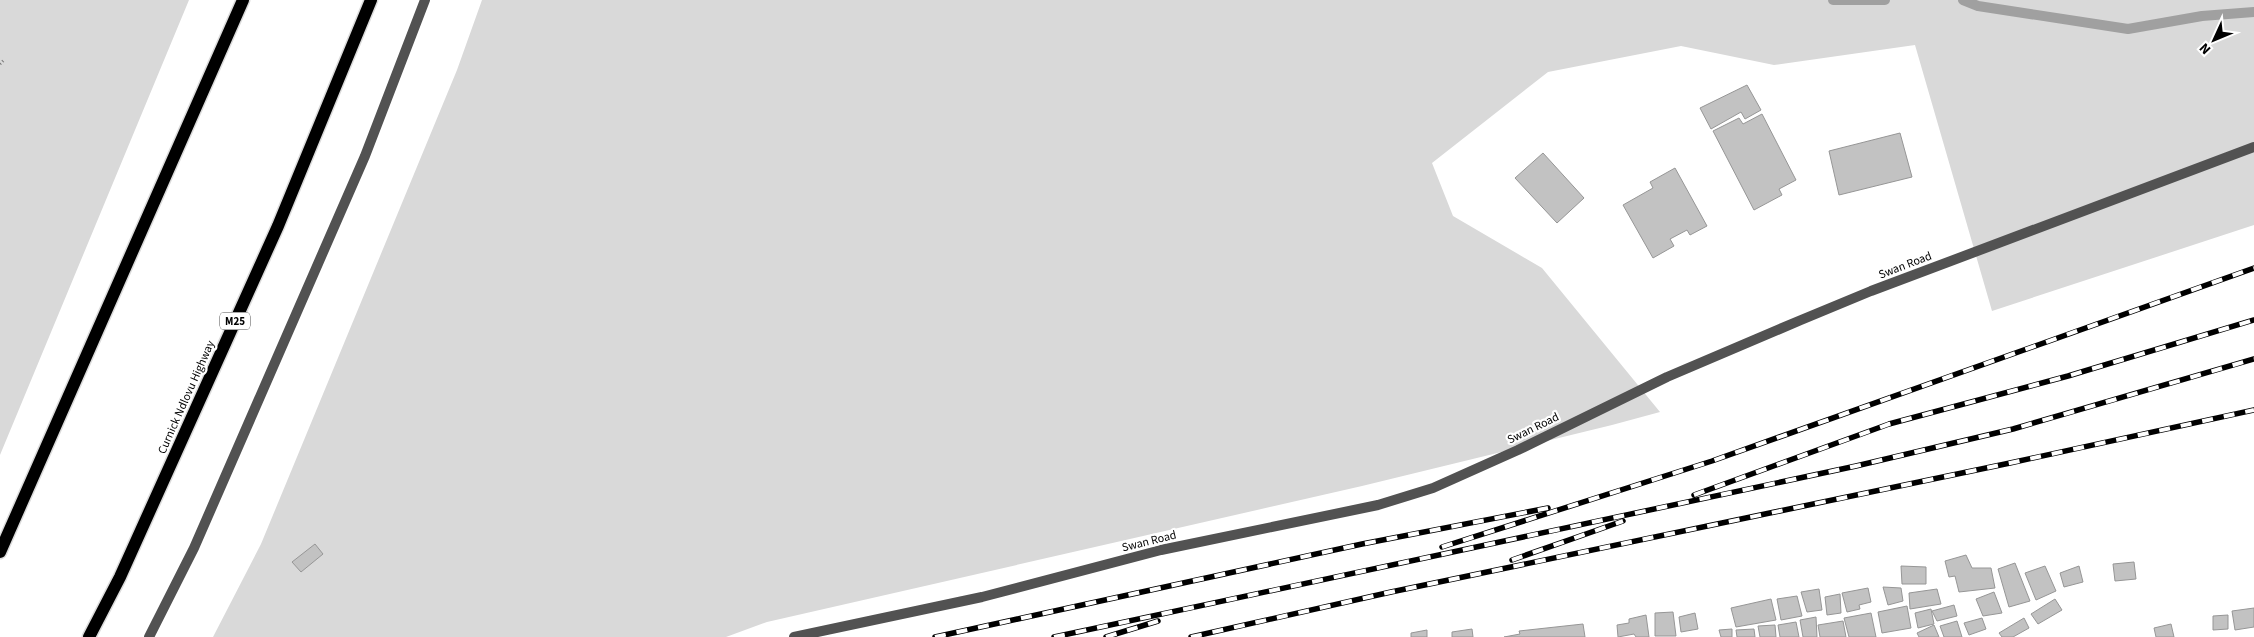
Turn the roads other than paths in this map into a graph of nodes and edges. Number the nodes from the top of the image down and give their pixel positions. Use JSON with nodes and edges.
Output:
{"nodes":[{"id":1,"x":243,"y":0,"type":"edge"},
{"id":2,"x":371,"y":0,"type":"edge"},
{"id":3,"x":425,"y":0,"type":"edge"},
{"id":4,"x":2254,"y":147,"type":"edge"},
{"id":5,"x":0,"y":552,"type":"edge"},
{"id":6,"x":89,"y":637,"type":"edge"},
{"id":7,"x":149,"y":637,"type":"edge"},
{"id":8,"x":794,"y":637,"type":"edge"}],
"edges":[{"from":1,"to":5,"type":"main road"},
{"from":2,"to":6,"type":"main road","name":"Curnick Ndlovu Highway","number":"M25"},
{"from":3,"to":7,"type":"street"},
{"from":4,"to":8,"type":"street","name":"Swan Road"}]}
